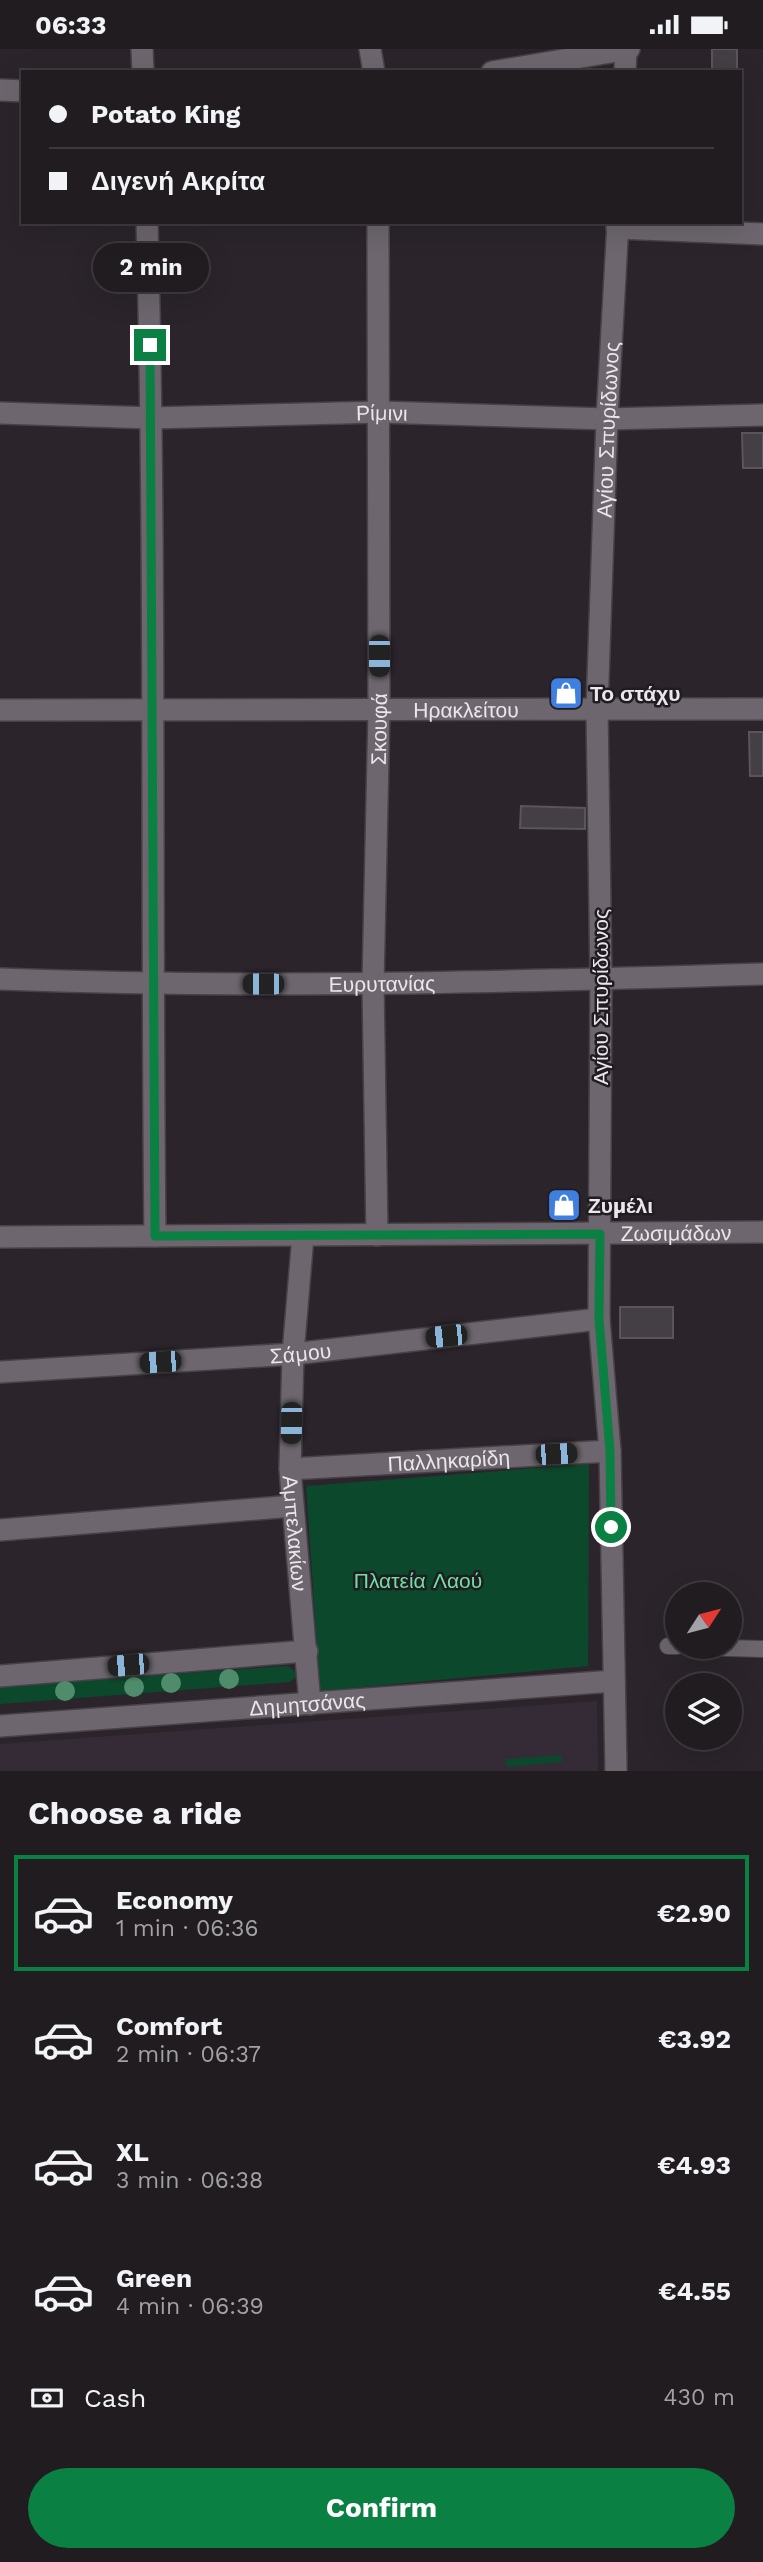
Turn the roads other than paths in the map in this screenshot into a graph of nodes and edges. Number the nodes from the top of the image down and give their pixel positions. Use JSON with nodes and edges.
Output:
{"nodes":[{"id":1,"x":142,"y":49,"type":"edge"},
{"id":2,"x":370,"y":49,"type":"edge"},
{"id":3,"x":627,"y":49,"type":"edge"},
{"id":4,"x":143,"y":70,"type":"edge"},
{"id":5,"x":374,"y":70,"type":"edge"},
{"id":6,"x":504,"y":70,"type":"edge"},
{"id":7,"x":625,"y":70,"type":"edge"},
{"id":8,"x":0,"y":90,"type":"edge"},
{"id":9,"x":21,"y":90,"type":"edge"},
{"id":10,"x":147,"y":224,"type":"edge"},
{"id":11,"x":378,"y":224,"type":"edge"},
{"id":12,"x":617,"y":225,"type":"edge"},
{"id":13,"x":763,"y":234,"type":"edge"},
{"id":14,"x":0,"y":412,"type":"edge"},
{"id":15,"x":379,"y":412,"type":"junction"},
{"id":16,"x":763,"y":415,"type":"edge"},
{"id":17,"x":152,"y":418,"type":"junction"},
{"id":18,"x":607,"y":419,"type":"junction"},
{"id":19,"x":597,"y":708,"type":"junction"},
{"id":20,"x":763,"y":709,"type":"edge"},
{"id":21,"x":0,"y":710,"type":"edge"},
{"id":22,"x":154,"y":710,"type":"junction"},
{"id":23,"x":379,"y":710,"type":"junction"},
{"id":24,"x":763,"y":974,"type":"edge"},
{"id":25,"x":0,"y":979,"type":"edge"},
{"id":26,"x":601,"y":979,"type":"junction"},
{"id":27,"x":373,"y":984,"type":"junction"},
{"id":28,"x":152,"y":985,"type":"junction"},
{"id":29,"x":763,"y":1232,"type":"edge"},
{"id":30,"x":600,"y":1234,"type":"junction"},
{"id":31,"x":377,"y":1235,"type":"junction"},
{"id":32,"x":155,"y":1236,"type":"junction"},
{"id":33,"x":303,"y":1236,"type":"junction"},
{"id":34,"x":0,"y":1237,"type":"edge"},
{"id":35,"x":599,"y":1319,"type":"junction"},
{"id":36,"x":293,"y":1354,"type":"junction"},
{"id":37,"x":0,"y":1372,"type":"edge"},
{"id":38,"x":610,"y":1451,"type":"junction"},
{"id":39,"x":290,"y":1469,"type":"junction"},
{"id":40,"x":293,"y":1506,"type":"junction"},
{"id":41,"x":0,"y":1530,"type":"edge"},
{"id":42,"x":742,"y":1648,"type":"edge"},
{"id":43,"x":763,"y":1649,"type":"edge"},
{"id":44,"x":307,"y":1651,"type":"junction"},
{"id":45,"x":0,"y":1676,"type":"edge"},
{"id":46,"x":614,"y":1681,"type":"junction"},
{"id":47,"x":310,"y":1704,"type":"junction"},
{"id":48,"x":0,"y":1726,"type":"edge"},
{"id":49,"x":615,"y":1771,"type":"edge"}],
"edges":[{"from":1,"to":4,"type":"street"},
{"from":2,"to":5,"type":"street"},
{"from":3,"to":6,"type":"street"},
{"from":3,"to":7,"type":"street"},
{"from":8,"to":9,"type":"street"},
{"from":10,"to":17,"type":"street"},
{"from":11,"to":15,"type":"street","name":"Σκουφά"},
{"from":12,"to":13,"type":"street"},
{"from":12,"to":18,"type":"street","name":"Αγίου Σπυρίδωνος"},
{"from":14,"to":17,"type":"street","name":"Ρίμινι"},
{"from":15,"to":17,"type":"street","name":"Ρίμινι"},
{"from":15,"to":18,"type":"street","name":"Ρίμινι"},
{"from":15,"to":23,"type":"street","name":"Σκουφά"},
{"from":16,"to":18,"type":"street","name":"Ρίμινι"},
{"from":17,"to":22,"type":"street"},
{"from":18,"to":19,"type":"street","name":"Αγίου Σπυρίδωνος"},
{"from":19,"to":20,"type":"street","name":"Ηρακλείτου"},
{"from":19,"to":23,"type":"street","name":"Ηρακλείτου"},
{"from":19,"to":26,"type":"street","name":"Αγίου Σπυρίδωνος"},
{"from":21,"to":22,"type":"street","name":"Ηρακλείτου"},
{"from":22,"to":23,"type":"street","name":"Ηρακλείτου"},
{"from":22,"to":28,"type":"street"},
{"from":23,"to":27,"type":"street","name":"Σκουφά"},
{"from":24,"to":26,"type":"street","name":"Ευρυτανίας"},
{"from":25,"to":28,"type":"street","name":"Ευρυτανίας"},
{"from":26,"to":27,"type":"street","name":"Ευρυτανίας"},
{"from":26,"to":30,"type":"street","name":"Αγίου Σπυρίδωνος"},
{"from":27,"to":28,"type":"street","name":"Ευρυτανίας"},
{"from":27,"to":31,"type":"street","name":"Σκουφά"},
{"from":28,"to":32,"type":"street"},
{"from":29,"to":30,"type":"street","name":"Ζωσιμάδων"},
{"from":30,"to":31,"type":"street","name":"Ζωσιμάδων"},
{"from":30,"to":35,"type":"street","name":"Αγίου Σπυρίδωνος"},
{"from":31,"to":33,"type":"street","name":"Ζωσιμάδων"},
{"from":32,"to":33,"type":"street","name":"Ζωσιμάδων"},
{"from":32,"to":34,"type":"street","name":"Ζωσιμάδων"},
{"from":33,"to":36,"type":"street","name":"Αμπελακίων"},
{"from":35,"to":36,"type":"street","name":"Σάμου"},
{"from":35,"to":38,"type":"street","name":"Αγίου Σπυρίδωνος"},
{"from":36,"to":37,"type":"street","name":"Σάμου"},
{"from":36,"to":39,"type":"street","name":"Αμπελακίων"},
{"from":38,"to":39,"type":"street","name":"Παλληκαρίδη"},
{"from":38,"to":46,"type":"street","name":"Αγίου Σπυρίδωνος"},
{"from":39,"to":40,"type":"street","name":"Αμπελακίων"},
{"from":40,"to":41,"type":"street"},
{"from":40,"to":44,"type":"street","name":"Αμπελακίων"},
{"from":42,"to":43,"type":"lane"},
{"from":44,"to":45,"type":"street"},
{"from":44,"to":47,"type":"street","name":"Αμπελακίων"},
{"from":46,"to":47,"type":"street","name":"Δημητσάνας"},
{"from":46,"to":49,"type":"street","name":"Αγίου Σπυρίδωνος"},
{"from":47,"to":48,"type":"street","name":"Δημητσάνας"}]}
